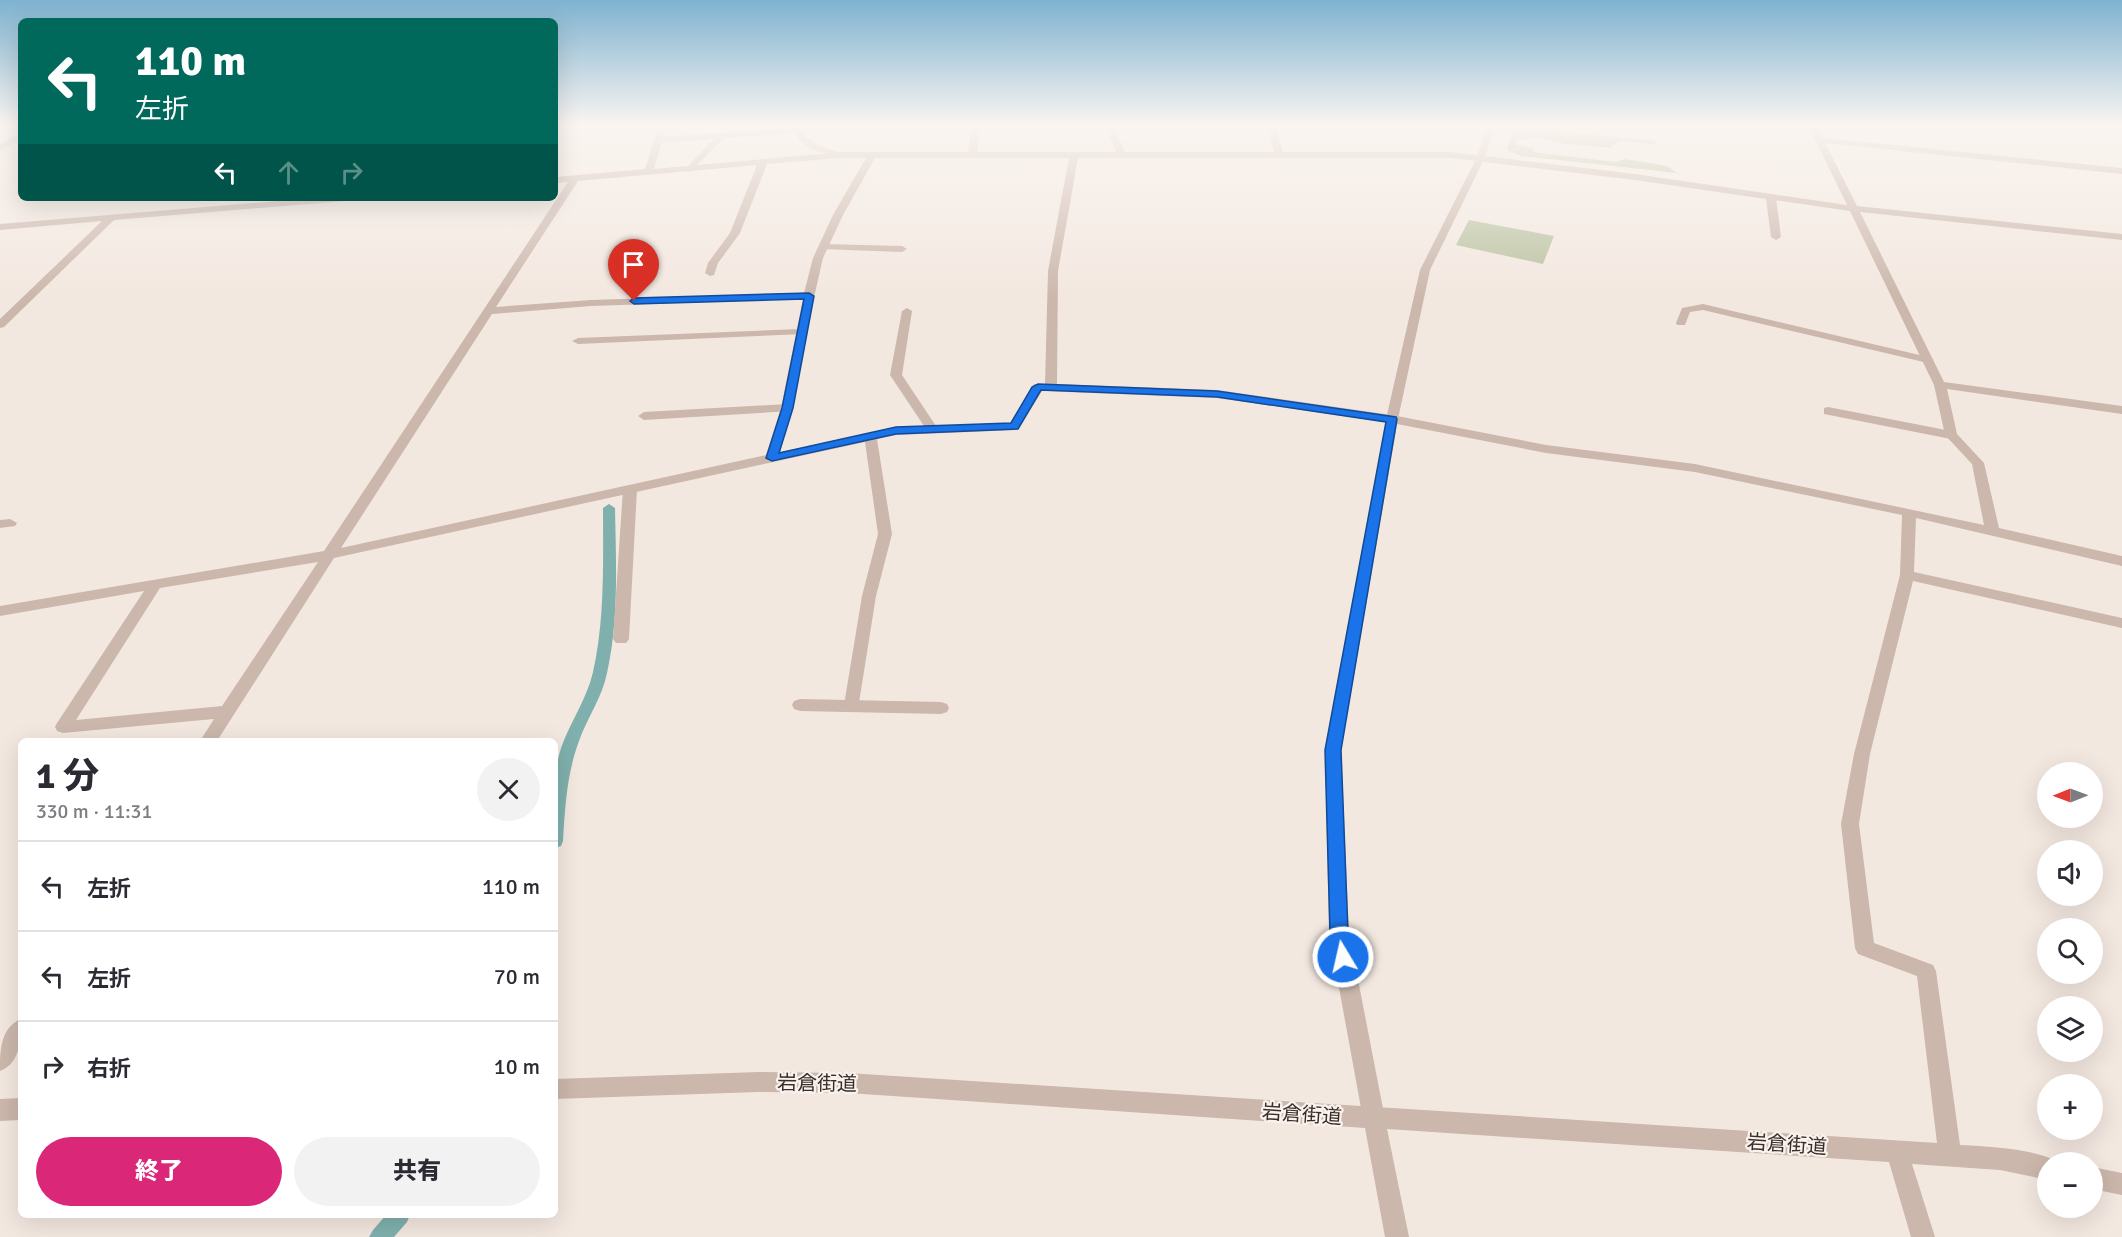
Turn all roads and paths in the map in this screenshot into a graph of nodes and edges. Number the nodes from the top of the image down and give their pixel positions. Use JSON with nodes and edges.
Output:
{"nodes":[{"id":1,"x":572,"y":183,"type":"edge"},
{"id":2,"x":755,"y":183,"type":"edge"},
{"id":3,"x":856,"y":183,"type":"edge"},
{"id":4,"x":1069,"y":183,"type":"edge"},
{"id":5,"x":1468,"y":183,"type":"edge"},
{"id":6,"x":1663,"y":183,"type":"edge"},
{"id":7,"x":1840,"y":183,"type":"edge"},
{"id":8,"x":1771,"y":198,"type":"junction"},
{"id":9,"x":311,"y":201,"type":"edge"},
{"id":10,"x":1852,"y":208,"type":"junction"},
{"id":11,"x":111,"y":218,"type":"junction"},
{"id":12,"x":0,"y":227,"type":"edge"},
{"id":13,"x":1776,"y":237,"type":"dead end"},
{"id":14,"x":2122,"y":237,"type":"edge"},
{"id":15,"x":824,"y":247,"type":"junction"},
{"id":16,"x":902,"y":249,"type":"dead end"},
{"id":17,"x":710,"y":273,"type":"dead end"},
{"id":18,"x":809,"y":296,"type":"junction"},
{"id":19,"x":489,"y":311,"type":"junction"},
{"id":20,"x":907,"y":311,"type":"dead end"},
{"id":21,"x":1681,"y":323,"type":"dead end"},
{"id":22,"x":0,"y":326,"type":"edge"},
{"id":23,"x":801,"y":332,"type":"junction"},
{"id":24,"x":578,"y":341,"type":"dead end"},
{"id":25,"x":1928,"y":360,"type":"junction"},
{"id":26,"x":1941,"y":385,"type":"junction"},
{"id":27,"x":1051,"y":387,"type":"junction"},
{"id":28,"x":787,"y":408,"type":"junction"},
{"id":29,"x":2122,"y":410,"type":"edge"},
{"id":30,"x":1828,"y":411,"type":"dead end"},
{"id":31,"x":644,"y":416,"type":"dead end"},
{"id":32,"x":1392,"y":419,"type":"junction"},
{"id":33,"x":932,"y":429,"type":"junction"},
{"id":34,"x":1951,"y":435,"type":"junction"},
{"id":35,"x":870,"y":436,"type":"junction"},
{"id":36,"x":772,"y":458,"type":"junction"},
{"id":37,"x":630,"y":489,"type":"junction"},
{"id":38,"x":1909,"y":512,"type":"junction"},
{"id":39,"x":1993,"y":533,"type":"junction"},
{"id":40,"x":329,"y":555,"type":"junction"},
{"id":41,"x":2121,"y":563,"type":"edge"},
{"id":42,"x":1907,"y":575,"type":"junction"},
{"id":43,"x":156,"y":584,"type":"junction"},
{"id":44,"x":0,"y":611,"type":"edge"},
{"id":45,"x":2122,"y":623,"type":"edge"},
{"id":46,"x":621,"y":639,"type":"dead end"},
{"id":47,"x":800,"y":705,"type":"dead end"},
{"id":48,"x":852,"y":705,"type":"junction"},
{"id":49,"x":941,"y":708,"type":"dead end"},
{"id":50,"x":226,"y":712,"type":"junction"},
{"id":51,"x":210,"y":738,"type":"edge"},
{"id":52,"x":18,"y":1034,"type":"edge"},
{"id":53,"x":0,"y":1061,"type":"edge"},
{"id":54,"x":558,"y":1089,"type":"edge"},
{"id":55,"x":18,"y":1109,"type":"edge"},
{"id":56,"x":0,"y":1110,"type":"edge"},
{"id":57,"x":1374,"y":1119,"type":"junction"},
{"id":58,"x":1897,"y":1151,"type":"junction"},
{"id":59,"x":1950,"y":1155,"type":"junction"},
{"id":60,"x":2037,"y":1167,"type":"edge"},
{"id":61,"x":2103,"y":1180,"type":"edge"},
{"id":62,"x":2122,"y":1184,"type":"edge"},
{"id":63,"x":1397,"y":1237,"type":"edge"},
{"id":64,"x":1923,"y":1237,"type":"edge"}],
"edges":[{"from":1,"to":19,"type":"street"},
{"from":2,"to":17,"type":"street"},
{"from":3,"to":15,"type":"street"},
{"from":4,"to":27,"type":"street"},
{"from":5,"to":32,"type":"street"},
{"from":6,"to":8,"type":"street"},
{"from":7,"to":10,"type":"street"},
{"from":8,"to":10,"type":"street"},
{"from":8,"to":13,"type":"street"},
{"from":9,"to":11,"type":"street"},
{"from":10,"to":14,"type":"street"},
{"from":10,"to":25,"type":"street"},
{"from":11,"to":12,"type":"street"},
{"from":11,"to":22,"type":"street"},
{"from":15,"to":16,"type":"street"},
{"from":15,"to":18,"type":"street"},
{"from":18,"to":19,"type":"street"},
{"from":18,"to":23,"type":"street"},
{"from":19,"to":40,"type":"street"},
{"from":20,"to":33,"type":"street"},
{"from":21,"to":25,"type":"street"},
{"from":23,"to":24,"type":"street"},
{"from":23,"to":28,"type":"street"},
{"from":25,"to":26,"type":"street"},
{"from":26,"to":29,"type":"street"},
{"from":26,"to":34,"type":"street"},
{"from":27,"to":32,"type":"street"},
{"from":27,"to":33,"type":"street"},
{"from":28,"to":31,"type":"street"},
{"from":28,"to":36,"type":"street"},
{"from":30,"to":34,"type":"street"},
{"from":32,"to":38,"type":"street"},
{"from":32,"to":57,"type":"street"},
{"from":33,"to":35,"type":"street"},
{"from":34,"to":39,"type":"street"},
{"from":35,"to":36,"type":"street"},
{"from":35,"to":48,"type":"street"},
{"from":36,"to":37,"type":"street"},
{"from":37,"to":40,"type":"street"},
{"from":37,"to":46,"type":"street"},
{"from":38,"to":39,"type":"street"},
{"from":38,"to":42,"type":"street"},
{"from":39,"to":41,"type":"street"},
{"from":40,"to":43,"type":"street"},
{"from":40,"to":50,"type":"street"},
{"from":42,"to":45,"type":"street"},
{"from":42,"to":59,"type":"street"},
{"from":43,"to":44,"type":"street"},
{"from":43,"to":50,"type":"street"},
{"from":47,"to":48,"type":"street"},
{"from":48,"to":49,"type":"street"},
{"from":50,"to":51,"type":"street"},
{"from":52,"to":53,"type":"street"},
{"from":54,"to":57,"type":"street","name":"岩倉街道"},
{"from":55,"to":56,"type":"street"},
{"from":57,"to":58,"type":"street","name":"岩倉街道"},
{"from":57,"to":63,"type":"street"},
{"from":58,"to":59,"type":"street","name":"岩倉街道"},
{"from":58,"to":64,"type":"street"},
{"from":59,"to":60,"type":"street","name":"岩倉街道"},
{"from":61,"to":62,"type":"street"}]}
